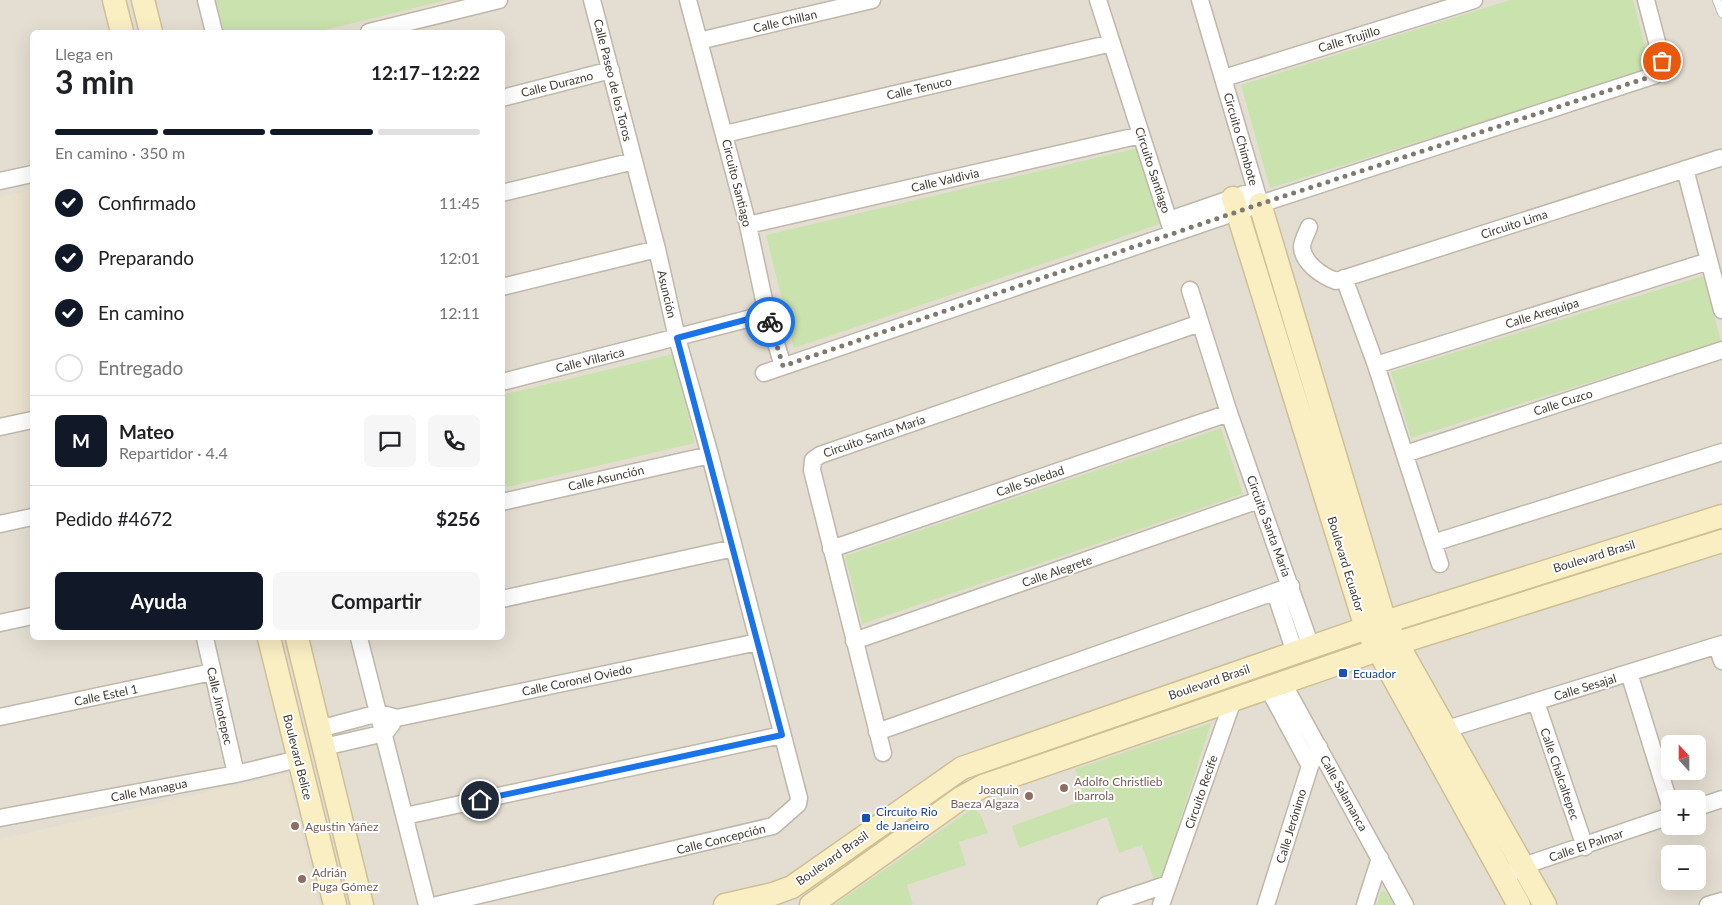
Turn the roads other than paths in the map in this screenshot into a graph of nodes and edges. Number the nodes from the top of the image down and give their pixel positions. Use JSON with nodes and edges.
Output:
{"nodes":[{"id":1,"x":114,"y":0,"type":"edge"},
{"id":2,"x":143,"y":0,"type":"edge"},
{"id":3,"x":206,"y":0,"type":"edge"},
{"id":4,"x":499,"y":0,"type":"edge"},
{"id":5,"x":592,"y":0,"type":"edge"},
{"id":6,"x":688,"y":0,"type":"edge"},
{"id":7,"x":872,"y":0,"type":"edge"},
{"id":8,"x":1098,"y":0,"type":"edge"},
{"id":9,"x":1200,"y":0,"type":"edge"},
{"id":10,"x":1474,"y":0,"type":"edge"},
{"id":11,"x":1646,"y":0,"type":"edge"},
{"id":12,"x":1716,"y":0,"type":"edge"},
{"id":13,"x":1722,"y":13,"type":"edge"},
{"id":14,"x":122,"y":30,"type":"edge"},
{"id":15,"x":150,"y":30,"type":"edge"},
{"id":16,"x":214,"y":30,"type":"edge"},
{"id":17,"x":377,"y":30,"type":"edge"},
{"id":18,"x":699,"y":41,"type":"junction"},
{"id":19,"x":1112,"y":43,"type":"junction"},
{"id":20,"x":611,"y":70,"type":"junction"},
{"id":21,"x":1224,"y":78,"type":"junction"},
{"id":22,"x":505,"y":97,"type":"edge"},
{"id":23,"x":725,"y":134,"type":"junction"},
{"id":24,"x":1141,"y":135,"type":"junction"},
{"id":25,"x":1720,"y":158,"type":"dead end"},
{"id":26,"x":634,"y":160,"type":"junction"},
{"id":27,"x":1685,"y":169,"type":"junction"},
{"id":28,"x":30,"y":174,"type":"edge"},
{"id":29,"x":0,"y":181,"type":"edge"},
{"id":30,"x":505,"y":191,"type":"edge"},
{"id":31,"x":1258,"y":197,"type":"junction"},
{"id":32,"x":1235,"y":205,"type":"junction"},
{"id":33,"x":748,"y":225,"type":"junction"},
{"id":34,"x":1171,"y":227,"type":"junction"},
{"id":35,"x":1309,"y":227,"type":"dead end"},
{"id":36,"x":657,"y":249,"type":"junction"},
{"id":37,"x":1709,"y":261,"type":"junction"},
{"id":38,"x":1344,"y":278,"type":"junction"},
{"id":39,"x":505,"y":286,"type":"edge"},
{"id":40,"x":1190,"y":290,"type":"dead end"},
{"id":41,"x":1722,"y":310,"type":"edge"},
{"id":42,"x":767,"y":314,"type":"junction"},
{"id":43,"x":1200,"y":323,"type":"junction"},
{"id":44,"x":677,"y":338,"type":"junction"},
{"id":45,"x":1722,"y":350,"type":"edge"},
{"id":46,"x":1376,"y":365,"type":"junction"},
{"id":47,"x":783,"y":366,"type":"junction"},
{"id":48,"x":764,"y":373,"type":"dead end"},
{"id":49,"x":505,"y":381,"type":"edge"},
{"id":50,"x":1229,"y":413,"type":"junction"},
{"id":51,"x":30,"y":420,"type":"edge"},
{"id":52,"x":0,"y":427,"type":"edge"},
{"id":53,"x":1722,"y":452,"type":"edge"},
{"id":54,"x":1405,"y":454,"type":"junction"},
{"id":55,"x":710,"y":455,"type":"junction"},
{"id":56,"x":1259,"y":500,"type":"junction"},
{"id":57,"x":505,"y":501,"type":"edge"},
{"id":58,"x":1722,"y":516,"type":"edge"},
{"id":59,"x":30,"y":517,"type":"edge"},
{"id":60,"x":0,"y":524,"type":"edge"},
{"id":61,"x":1722,"y":541,"type":"edge"},
{"id":62,"x":1434,"y":542,"type":"junction"},
{"id":63,"x":734,"y":548,"type":"junction"},
{"id":64,"x":831,"y":550,"type":"junction"},
{"id":65,"x":1440,"y":564,"type":"dead end"},
{"id":66,"x":1291,"y":586,"type":"junction"},
{"id":67,"x":1275,"y":592,"type":"junction"},
{"id":68,"x":505,"y":598,"type":"edge"},
{"id":69,"x":30,"y":616,"type":"edge"},
{"id":70,"x":0,"y":623,"type":"edge"},
{"id":71,"x":1376,"y":625,"type":"junction"},
{"id":72,"x":205,"y":640,"type":"edge"},
{"id":73,"x":269,"y":640,"type":"edge"},
{"id":74,"x":298,"y":640,"type":"edge"},
{"id":75,"x":360,"y":640,"type":"edge"},
{"id":76,"x":854,"y":641,"type":"junction"},
{"id":77,"x":758,"y":642,"type":"junction"},
{"id":78,"x":1388,"y":647,"type":"junction"},
{"id":79,"x":1303,"y":650,"type":"junction"},
{"id":80,"x":1720,"y":650,"type":"edge"},
{"id":81,"x":212,"y":672,"type":"junction"},
{"id":82,"x":1629,"y":673,"type":"junction"},
{"id":83,"x":1275,"y":685,"type":"junction"},
{"id":84,"x":1233,"y":700,"type":"junction"},
{"id":85,"x":1536,"y":702,"type":"junction"},
{"id":86,"x":378,"y":713,"type":"junction"},
{"id":87,"x":0,"y":717,"type":"edge"},
{"id":88,"x":396,"y":718,"type":"junction"},
{"id":89,"x":1447,"y":729,"type":"junction"},
{"id":90,"x":877,"y":732,"type":"junction"},
{"id":91,"x":384,"y":733,"type":"junction"},
{"id":92,"x":782,"y":735,"type":"junction"},
{"id":93,"x":322,"y":738,"type":"junction"},
{"id":94,"x":1319,"y":747,"type":"junction"},
{"id":95,"x":882,"y":753,"type":"dead end"},
{"id":96,"x":298,"y":760,"type":"junction"},
{"id":97,"x":1310,"y":766,"type":"junction"},
{"id":98,"x":236,"y":774,"type":"junction"},
{"id":99,"x":1665,"y":790,"type":"edge"},
{"id":100,"x":1722,"y":799,"type":"edge"},
{"id":101,"x":1706,"y":804,"type":"edge"},
{"id":102,"x":405,"y":816,"type":"junction"},
{"id":103,"x":0,"y":818,"type":"edge"},
{"id":104,"x":1661,"y":819,"type":"edge"},
{"id":105,"x":1584,"y":847,"type":"junction"},
{"id":106,"x":1380,"y":858,"type":"junction"},
{"id":107,"x":1523,"y":866,"type":"junction"},
{"id":108,"x":1504,"y":877,"type":"junction"},
{"id":109,"x":1168,"y":884,"type":"junction"},
{"id":110,"x":1722,"y":901,"type":"edge"},
{"id":111,"x":335,"y":905,"type":"edge"},
{"id":112,"x":362,"y":905,"type":"edge"},
{"id":113,"x":427,"y":905,"type":"edge"},
{"id":114,"x":437,"y":905,"type":"edge"},
{"id":115,"x":725,"y":905,"type":"edge"},
{"id":116,"x":811,"y":905,"type":"edge"},
{"id":117,"x":1106,"y":905,"type":"edge"},
{"id":118,"x":1161,"y":905,"type":"edge"},
{"id":119,"x":1266,"y":905,"type":"edge"},
{"id":120,"x":1365,"y":905,"type":"edge"},
{"id":121,"x":1404,"y":905,"type":"edge"},
{"id":122,"x":1519,"y":905,"type":"edge"},
{"id":123,"x":1545,"y":905,"type":"edge"},
{"id":124,"x":1708,"y":905,"type":"edge"}],
"edges":[{"from":1,"to":14,"type":"street"},
{"from":2,"to":15,"type":"street"},
{"from":3,"to":16,"type":"street"},
{"from":4,"to":17,"type":"street"},
{"from":5,"to":20,"type":"street","name":"Calle Paseo de los Toros"},
{"from":6,"to":18,"type":"street","name":"Circuito Santiago"},
{"from":7,"to":18,"type":"street","name":"Calle Chillan"},
{"from":8,"to":19,"type":"street","name":"Circuito Santiago"},
{"from":9,"to":21,"type":"street","name":"Circuito Chimbote"},
{"from":10,"to":21,"type":"street","name":"Calle Trujillo"},
{"from":11,"to":31,"type":"street"},
{"from":12,"to":13,"type":"lane"},
{"from":18,"to":23,"type":"street","name":"Circuito Santiago"},
{"from":19,"to":23,"type":"street","name":"Calle Tenuco"},
{"from":19,"to":24,"type":"street","name":"Circuito Santiago"},
{"from":20,"to":22,"type":"street","name":"Calle Durazno"},
{"from":20,"to":26,"type":"street","name":"Calle Paseo de los Toros"},
{"from":21,"to":31,"type":"street","name":"Circuito Chimbote"},
{"from":23,"to":33,"type":"street","name":"Circuito Santiago"},
{"from":24,"to":33,"type":"street","name":"Calle Valdivia"},
{"from":24,"to":34,"type":"street","name":"Circuito Santiago"},
{"from":25,"to":27,"type":"street","name":"Circuito Lima"},
{"from":26,"to":30,"type":"street"},
{"from":26,"to":36,"type":"street","name":"Calle Paseo de los Toros"},
{"from":27,"to":37,"type":"street"},
{"from":27,"to":38,"type":"street","name":"Circuito Lima"},
{"from":28,"to":29,"type":"street"},
{"from":31,"to":32,"type":"street"},
{"from":31,"to":71,"type":"street","name":"Boulevard Ecuador"},
{"from":32,"to":34,"type":"street"},
{"from":32,"to":71,"type":"street","name":"Boulevard Ecuador"},
{"from":33,"to":42,"type":"street","name":"Circuito Santiago"},
{"from":34,"to":47,"type":"street"},
{"from":35,"to":38,"type":"street","name":"Circuito Lima"},
{"from":36,"to":39,"type":"street"},
{"from":36,"to":44,"type":"street","name":"Asunción"},
{"from":37,"to":41,"type":"street"},
{"from":37,"to":46,"type":"street","name":"Calle Arequipa"},
{"from":38,"to":46,"type":"street"},
{"from":40,"to":43,"type":"street","name":"Circuito Santa María"},
{"from":42,"to":44,"type":"street","name":"Calle Villarica"},
{"from":42,"to":47,"type":"street","name":"Circuito Santiago"},
{"from":43,"to":50,"type":"street","name":"Circuito Santa María"},
{"from":43,"to":64,"type":"street","name":"Circuito Santa María"},
{"from":44,"to":49,"type":"street","name":"Calle Villarica"},
{"from":44,"to":55,"type":"street","name":"Asunción"},
{"from":45,"to":54,"type":"street","name":"Calle Cuzco"},
{"from":46,"to":54,"type":"street"},
{"from":47,"to":48,"type":"street"},
{"from":50,"to":56,"type":"street","name":"Circuito Santa María"},
{"from":50,"to":64,"type":"street","name":"Calle Soledad"},
{"from":51,"to":52,"type":"street"},
{"from":53,"to":62,"type":"street"},
{"from":54,"to":62,"type":"street"},
{"from":55,"to":57,"type":"street","name":"Calle Asunción"},
{"from":55,"to":63,"type":"street","name":"Calle Concepción"},
{"from":56,"to":66,"type":"street","name":"Circuito Santa María"},
{"from":56,"to":76,"type":"street","name":"Calle Alegrete"},
{"from":58,"to":71,"type":"street","name":"Boulevard Brasil"},
{"from":59,"to":60,"type":"street"},
{"from":61,"to":78,"type":"street","name":"Boulevard Brasil"},
{"from":62,"to":65,"type":"street"},
{"from":63,"to":68,"type":"street"},
{"from":63,"to":77,"type":"street","name":"Calle Concepción"},
{"from":64,"to":76,"type":"street","name":"Circuito Santa María"},
{"from":66,"to":67,"type":"street","name":"Circuito Santa María"},
{"from":66,"to":79,"type":"street","name":"Circuito Santa María"},
{"from":67,"to":79,"type":"street","name":"Circuito Santa María"},
{"from":67,"to":90,"type":"street","name":"Circuito Santa María"},
{"from":69,"to":70,"type":"street"},
{"from":71,"to":78,"type":"street","name":"Boulevard Ecuador"},
{"from":71,"to":79,"type":"street","name":"Boulevard Brasil"},
{"from":72,"to":81,"type":"street","name":"Calle Jinotepec"},
{"from":73,"to":96,"type":"street","name":"Boulevard Belice"},
{"from":74,"to":93,"type":"street"},
{"from":75,"to":86,"type":"street"},
{"from":76,"to":90,"type":"street","name":"Circuito Santa María"},
{"from":77,"to":88,"type":"street","name":"Calle Coronel Oviedo"},
{"from":77,"to":92,"type":"street","name":"Calle Concepción"},
{"from":78,"to":83,"type":"street","name":"Boulevard Brasil"},
{"from":78,"to":89,"type":"street","name":"Boulevard Ecuador"},
{"from":78,"to":108,"type":"street","name":"Boulevard Ecuador"},
{"from":79,"to":115,"type":"street","name":"Boulevard Brasil"},
{"from":80,"to":82,"type":"street","name":"Calle Sesajal"},
{"from":81,"to":87,"type":"street","name":"Calle Estel 1"},
{"from":81,"to":98,"type":"street","name":"Calle Jinotepec"},
{"from":82,"to":85,"type":"street","name":"Calle Sesajal"},
{"from":82,"to":99,"type":"street"},
{"from":83,"to":84,"type":"street","name":"Boulevard Brasil"},
{"from":83,"to":94,"type":"street","name":"Calle Salamanca"},
{"from":83,"to":97,"type":"street","name":"Calle Salamanca"},
{"from":84,"to":109,"type":"street","name":"Circuito Recife"},
{"from":84,"to":116,"type":"street","name":"Boulevard Brasil"},
{"from":85,"to":89,"type":"street","name":"Calle Sesajal"},
{"from":85,"to":105,"type":"street","name":"Calle Chalcaltepec"},
{"from":86,"to":88,"type":"street","name":"Calle Coronel Oviedo"},
{"from":86,"to":91,"type":"street"},
{"from":86,"to":93,"type":"street"},
{"from":88,"to":91,"type":"street"},
{"from":89,"to":107,"type":"street","name":"Boulevard Ecuador"},
{"from":90,"to":95,"type":"street","name":"Circuito Santa María"},
{"from":91,"to":93,"type":"street"},
{"from":91,"to":102,"type":"street"},
{"from":92,"to":102,"type":"street"},
{"from":92,"to":114,"type":"street","name":"Calle Concepción"},
{"from":93,"to":112,"type":"street"},
{"from":94,"to":97,"type":"street","name":"Calle Jerónimo"},
{"from":94,"to":106,"type":"street","name":"Calle Salamanca"},
{"from":96,"to":98,"type":"street","name":"Calle Managua"},
{"from":96,"to":111,"type":"street","name":"Boulevard Belice"},
{"from":97,"to":119,"type":"street","name":"Calle Jerónimo"},
{"from":98,"to":103,"type":"street","name":"Calle Managua"},
{"from":100,"to":101,"type":"street"},
{"from":102,"to":113,"type":"street"},
{"from":104,"to":105,"type":"street","name":"Calle El Palmar"},
{"from":105,"to":107,"type":"street","name":"Calle El Palmar"},
{"from":106,"to":120,"type":"street"},
{"from":106,"to":121,"type":"street","name":"Calle Salamanca"},
{"from":107,"to":108,"type":"street","name":"Calle El Palmar"},
{"from":107,"to":123,"type":"street","name":"Boulevard Ecuador"},
{"from":108,"to":122,"type":"street","name":"Boulevard Ecuador"},
{"from":109,"to":117,"type":"street"},
{"from":109,"to":118,"type":"street","name":"Circuito Recife"},
{"from":110,"to":124,"type":"street"}]}
